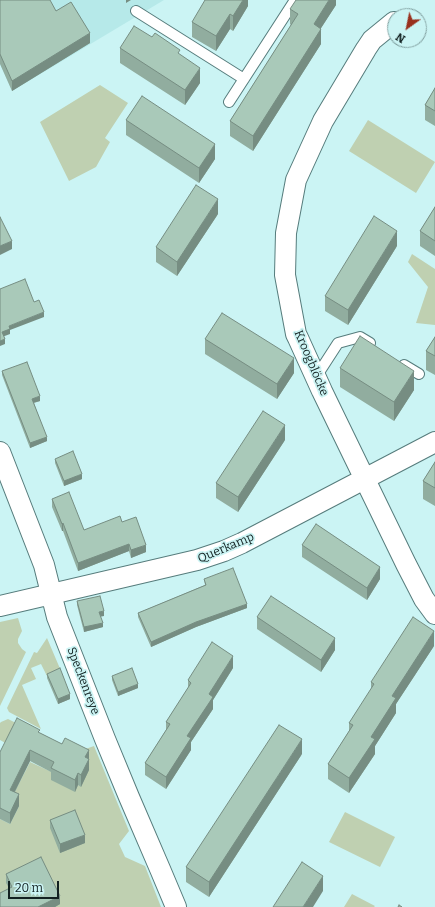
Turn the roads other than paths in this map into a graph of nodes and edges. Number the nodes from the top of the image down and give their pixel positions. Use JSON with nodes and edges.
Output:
{"nodes":[{"id":1,"x":295,"y":0,"type":"edge"},
{"id":2,"x":136,"y":11,"type":"dead end"},
{"id":3,"x":387,"y":28,"type":"edge"},
{"id":4,"x":244,"y":80,"type":"junction"},
{"id":5,"x":229,"y":102,"type":"dead end"},
{"id":6,"x":380,"y":350,"type":"edge"},
{"id":7,"x":393,"y":358,"type":"edge"},
{"id":8,"x":419,"y":374,"type":"dead end"},
{"id":9,"x":316,"y":377,"type":"junction"},
{"id":10,"x":435,"y":442,"type":"edge"},
{"id":11,"x":0,"y":452,"type":"edge"},
{"id":12,"x":364,"y":479,"type":"junction"},
{"id":13,"x":51,"y":594,"type":"junction"},
{"id":14,"x":0,"y":606,"type":"edge"},
{"id":15,"x":435,"y":614,"type":"edge"},
{"id":16,"x":176,"y":907,"type":"edge"}],
"edges":[{"from":1,"to":4,"type":"lane"},
{"from":2,"to":4,"type":"lane"},
{"from":3,"to":9,"type":"street","name":"Kroogblöcke"},
{"from":4,"to":5,"type":"lane"},
{"from":6,"to":9,"type":"lane"},
{"from":7,"to":8,"type":"lane"},
{"from":9,"to":12,"type":"street","name":"Kroogblöcke"},
{"from":10,"to":12,"type":"street","name":"Querkamp"},
{"from":11,"to":13,"type":"street","name":"Speckenreye"},
{"from":12,"to":13,"type":"street","name":"Querkamp"},
{"from":12,"to":15,"type":"street","name":"Kroogblöcke"},
{"from":13,"to":14,"type":"street","name":"Querkamp"},
{"from":13,"to":16,"type":"street","name":"Speckenreye"}]}
